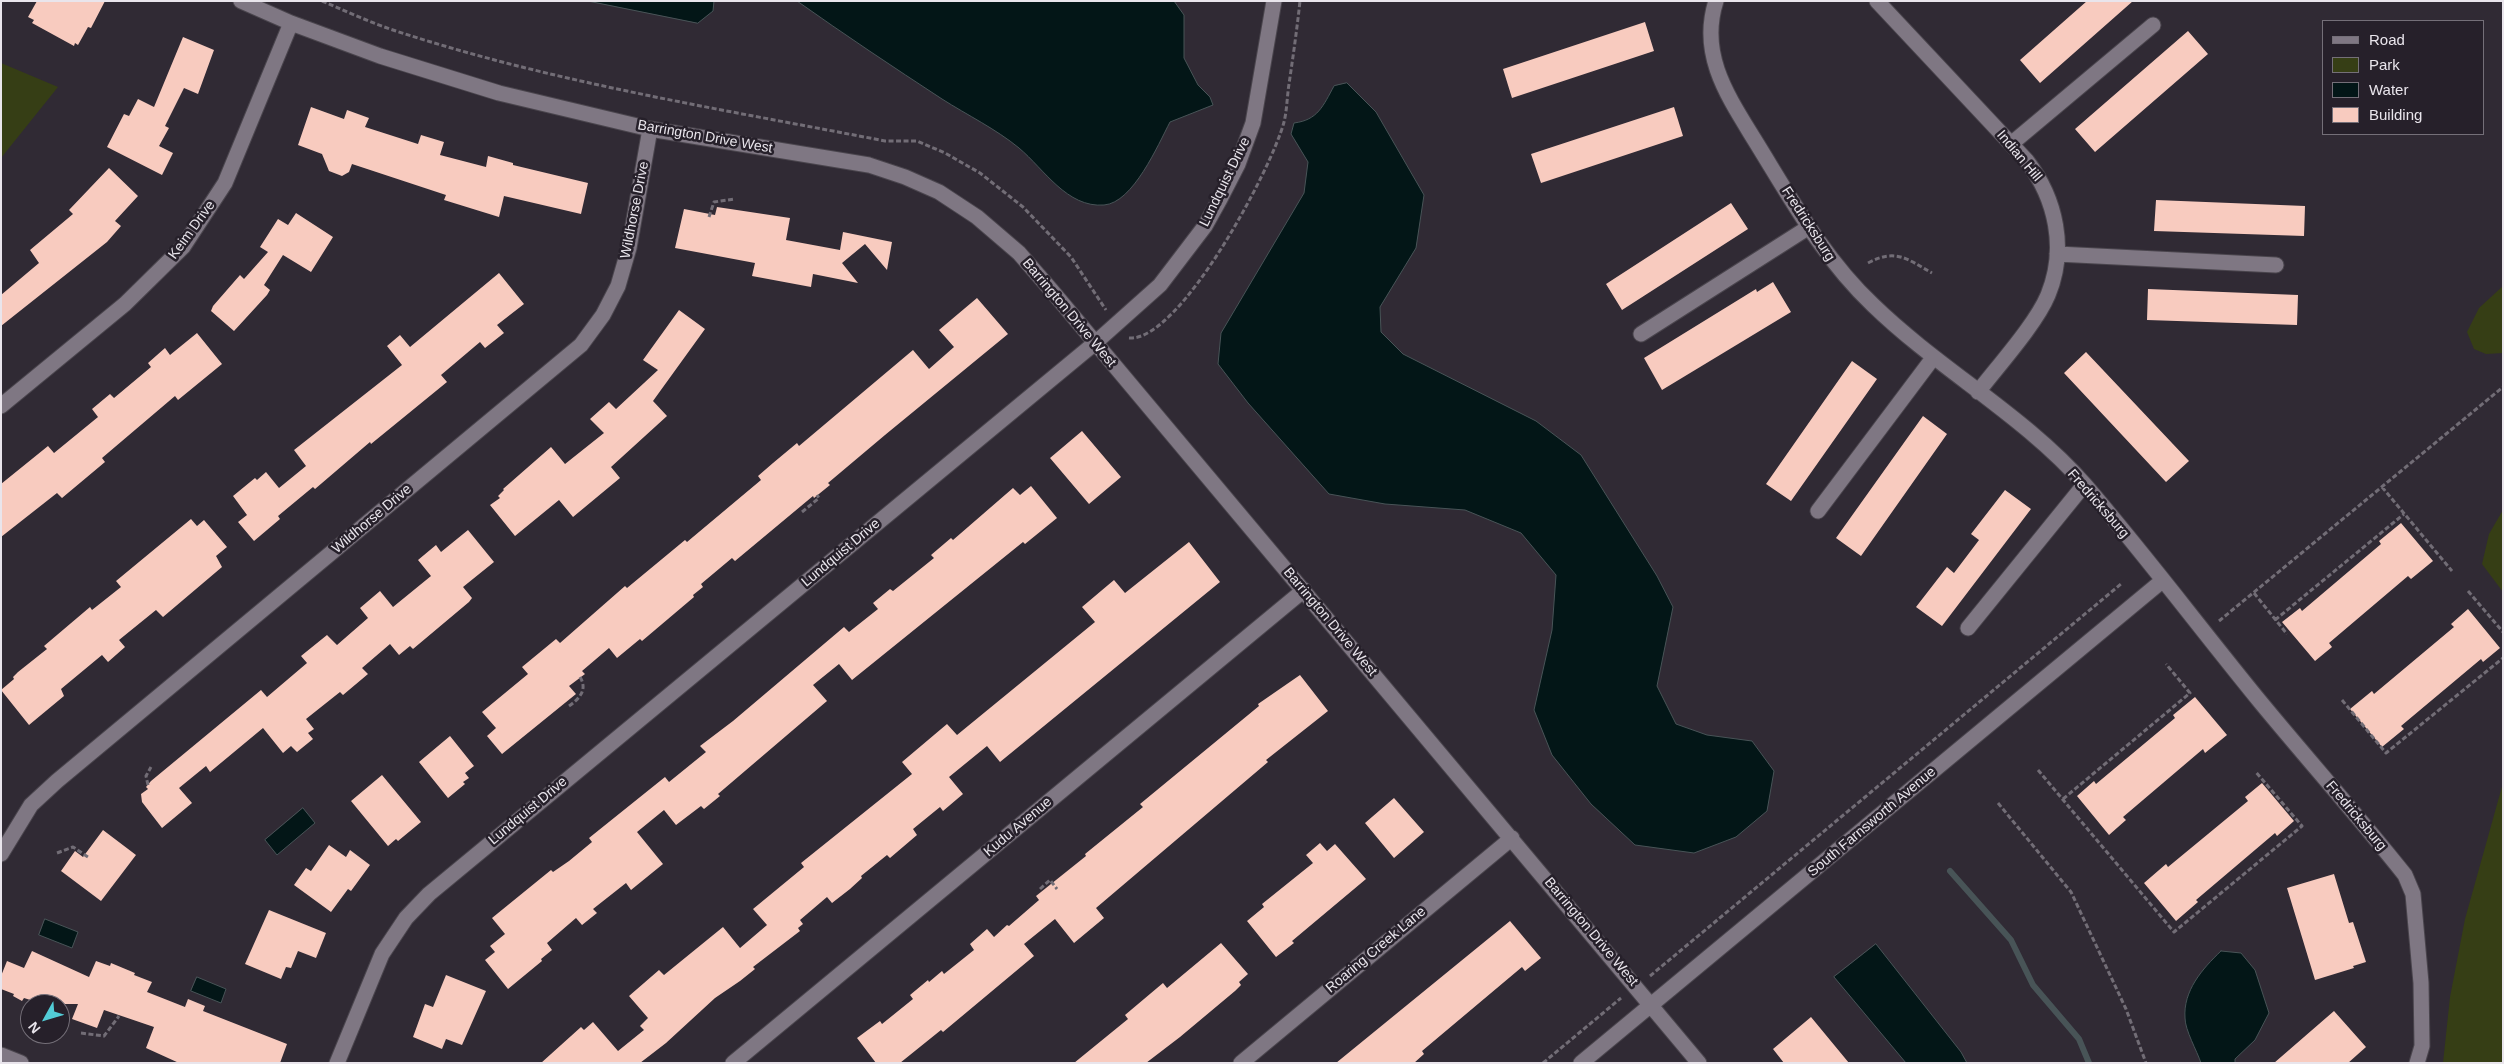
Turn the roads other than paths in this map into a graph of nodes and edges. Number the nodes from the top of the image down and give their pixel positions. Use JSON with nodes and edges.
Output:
{"nodes":[{"id":1,"x":241,"y":1,"type":"edge"},
{"id":2,"x":1274,"y":1,"type":"edge"},
{"id":3,"x":1716,"y":1,"type":"edge"},
{"id":4,"x":1877,"y":1,"type":"edge"},
{"id":5,"x":291,"y":23,"type":"junction"},
{"id":6,"x":2153,"y":25,"type":"dead end"},
{"id":7,"x":650,"y":129,"type":"junction"},
{"id":8,"x":2011,"y":144,"type":"junction"},
{"id":9,"x":1809,"y":227,"type":"junction"},
{"id":10,"x":2057,"y":254,"type":"junction"},
{"id":11,"x":2276,"y":265,"type":"dead end"},
{"id":12,"x":1642,"y":334,"type":"dead end"},
{"id":13,"x":1095,"y":343,"type":"junction"},
{"id":14,"x":1934,"y":358,"type":"junction"},
{"id":15,"x":1978,"y":392,"type":"junction"},
{"id":16,"x":1,"y":406,"type":"edge"},
{"id":17,"x":2084,"y":485,"type":"junction"},
{"id":18,"x":1818,"y":511,"type":"dead end"},
{"id":19,"x":2162,"y":581,"type":"junction"},
{"id":20,"x":1304,"y":590,"type":"junction"},
{"id":21,"x":1968,"y":628,"type":"dead end"},
{"id":22,"x":1512,"y":838,"type":"junction"},
{"id":23,"x":1,"y":854,"type":"edge"},
{"id":24,"x":1651,"y":1005,"type":"junction"},
{"id":25,"x":1,"y":1055,"type":"edge"},
{"id":26,"x":20,"y":1063,"type":"edge"},
{"id":27,"x":337,"y":1063,"type":"edge"},
{"id":28,"x":733,"y":1063,"type":"edge"},
{"id":29,"x":1241,"y":1063,"type":"edge"},
{"id":30,"x":1581,"y":1063,"type":"edge"},
{"id":31,"x":1700,"y":1063,"type":"edge"},
{"id":32,"x":2417,"y":1063,"type":"edge"}],
"edges":[{"from":1,"to":5,"type":"street","name":"Barrington Drive West"},
{"from":2,"to":13,"type":"street","name":"Lundquist Drive"},
{"from":3,"to":9,"type":"street","name":"Fredricksburg"},
{"from":4,"to":8,"type":"street","name":"Indian Hill"},
{"from":5,"to":7,"type":"street","name":"Barrington Drive West"},
{"from":5,"to":16,"type":"street","name":"Keim Drive"},
{"from":6,"to":8,"type":"street"},
{"from":7,"to":13,"type":"street","name":"Barrington Drive West"},
{"from":7,"to":23,"type":"street","name":"Wildhorse Drive"},
{"from":8,"to":10,"type":"street","name":"Indian Hill"},
{"from":9,"to":12,"type":"street"},
{"from":9,"to":14,"type":"street","name":"Fredricksburg"},
{"from":10,"to":11,"type":"street"},
{"from":10,"to":15,"type":"street","name":"Indian Hill"},
{"from":13,"to":20,"type":"street","name":"Barrington Drive West"},
{"from":13,"to":27,"type":"street","name":"Lundquist Drive"},
{"from":14,"to":15,"type":"street","name":"Fredricksburg"},
{"from":14,"to":18,"type":"street"},
{"from":15,"to":17,"type":"street","name":"Fredricksburg"},
{"from":17,"to":19,"type":"street","name":"Fredricksburg"},
{"from":17,"to":21,"type":"street"},
{"from":19,"to":24,"type":"street","name":"South Farnsworth Avenue"},
{"from":19,"to":32,"type":"street","name":"Fredricksburg"},
{"from":20,"to":22,"type":"street","name":"Barrington Drive West"},
{"from":20,"to":28,"type":"street","name":"Kudu Avenue"},
{"from":22,"to":24,"type":"street","name":"Barrington Drive West"},
{"from":22,"to":29,"type":"street","name":"Roaring Creek Lane"},
{"from":24,"to":30,"type":"street","name":"South Farnsworth Avenue"},
{"from":24,"to":31,"type":"street","name":"Barrington Drive West"},
{"from":25,"to":26,"type":"street"}]}
